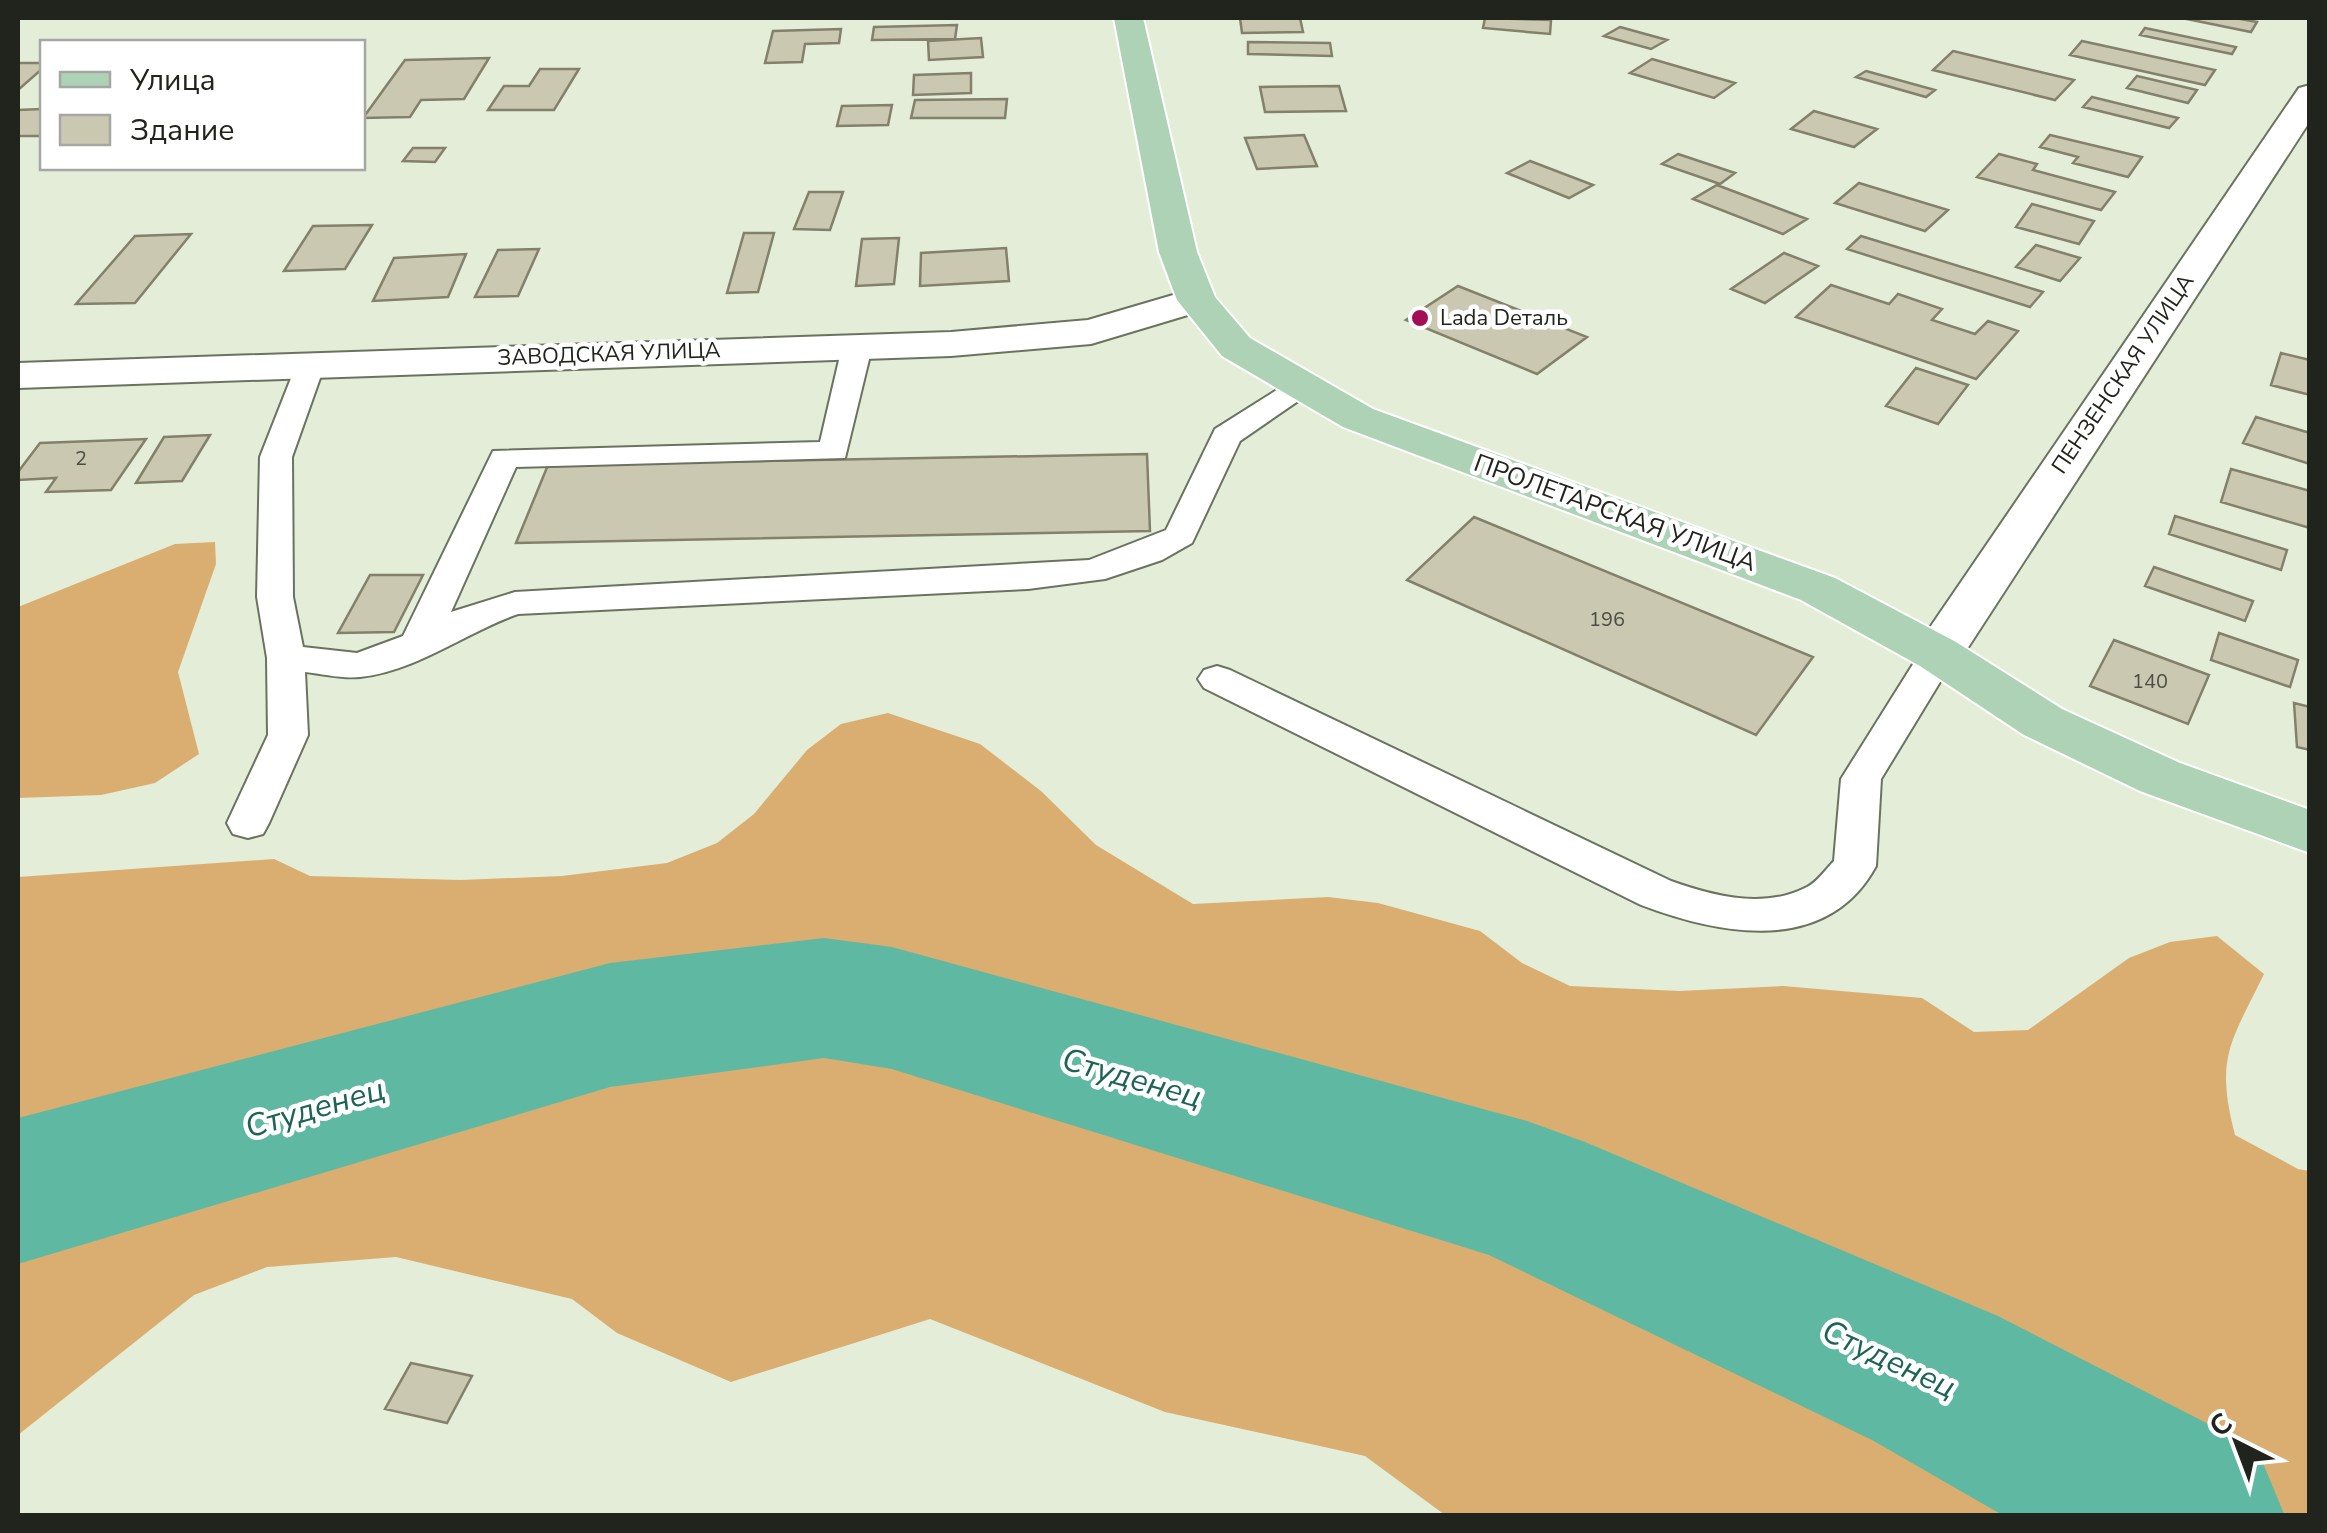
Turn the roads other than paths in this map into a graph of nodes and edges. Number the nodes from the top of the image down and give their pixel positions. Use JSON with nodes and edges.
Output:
{"nodes":[{"id":1,"x":1128,"y":18,"type":"edge"},
{"id":2,"x":2310,"y":95,"type":"edge"},
{"id":3,"x":1196,"y":300,"type":"junction"},
{"id":4,"x":857,"y":347,"type":"junction"},
{"id":5,"x":310,"y":364,"type":"junction"},
{"id":6,"x":18,"y":376,"type":"edge"},
{"id":7,"x":1302,"y":388,"type":"junction"},
{"id":8,"x":416,"y":648,"type":"junction"},
{"id":9,"x":1938,"y":654,"type":"junction"},
{"id":10,"x":286,"y":658,"type":"junction"},
{"id":11,"x":1217,"y":679,"type":"dead end"},
{"id":12,"x":248,"y":824,"type":"dead end"},
{"id":13,"x":2310,"y":832,"type":"edge"}],
"edges":[{"from":1,"to":3,"type":"main road","name":"ПРОЛЕТАРСКАЯ УЛИЦА"},
{"from":2,"to":9,"type":"street","name":"ПЕНЗЕНСКАЯ УЛИЦА"},
{"from":3,"to":4,"type":"street","name":"ЗАВОДСКАЯ УЛИЦА"},
{"from":3,"to":7,"type":"main road","name":"ПРОЛЕТАРСКАЯ УЛИЦА"},
{"from":4,"to":5,"type":"street","name":"ЗАВОДСКАЯ УЛИЦА"},
{"from":4,"to":8,"type":"lane"},
{"from":5,"to":6,"type":"street","name":"ЗАВОДСКАЯ УЛИЦА"},
{"from":5,"to":10,"type":"lane"},
{"from":7,"to":8,"type":"lane"},
{"from":7,"to":9,"type":"main road","name":"ПРОЛЕТАРСКАЯ УЛИЦА"},
{"from":8,"to":10,"type":"lane"},
{"from":9,"to":11,"type":"lane"},
{"from":9,"to":13,"type":"main road","name":"ПРОЛЕТАРСКАЯ УЛИЦА"},
{"from":10,"to":12,"type":"lane"}]}
